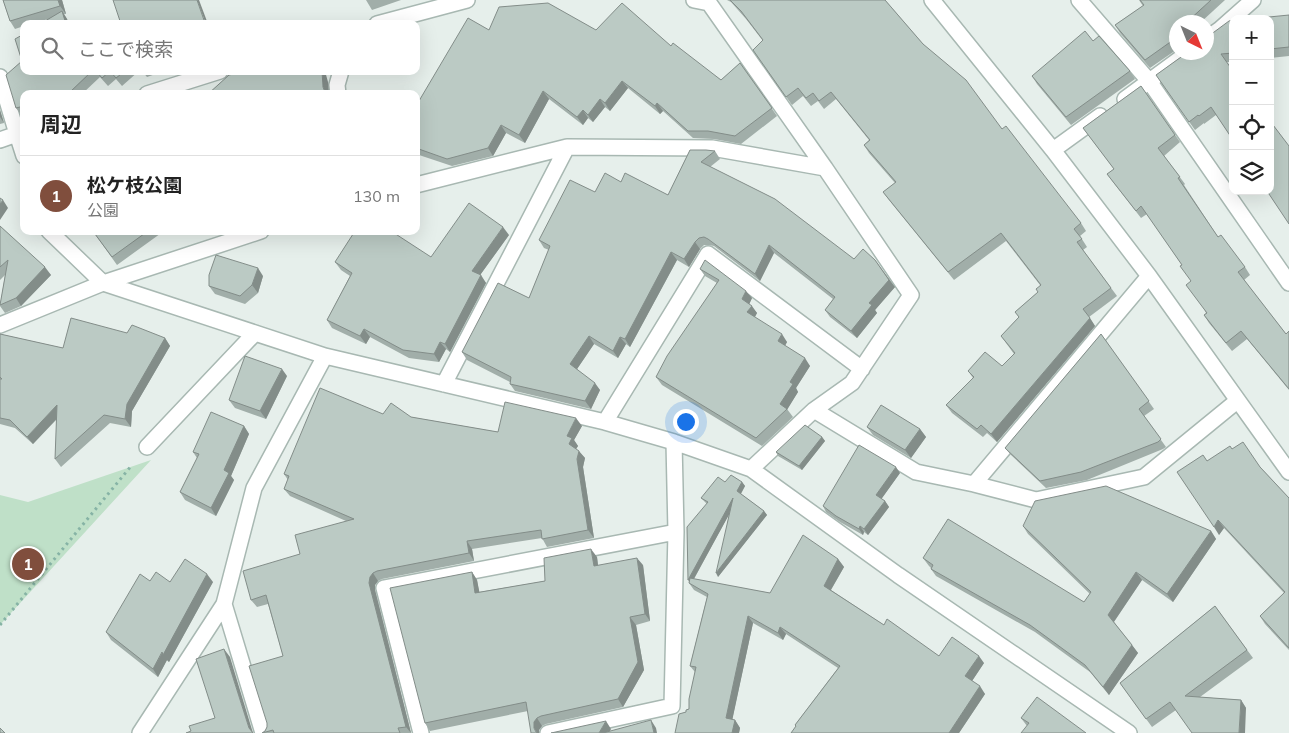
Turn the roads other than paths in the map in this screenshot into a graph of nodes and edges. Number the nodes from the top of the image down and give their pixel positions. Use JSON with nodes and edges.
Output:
{"nodes":[{"id":1,"x":466,"y":0,"type":"edge"},
{"id":2,"x":694,"y":0,"type":"edge"},
{"id":3,"x":932,"y":0,"type":"edge"},
{"id":4,"x":1080,"y":0,"type":"edge"},
{"id":5,"x":1252,"y":0,"type":"edge"},
{"id":6,"x":392,"y":20,"type":"edge"},
{"id":7,"x":1214,"y":33,"type":"edge"},
{"id":8,"x":1177,"y":60,"type":"edge"},
{"id":9,"x":207,"y":75,"type":"edge"},
{"id":10,"x":340,"y":75,"type":"edge"},
{"id":11,"x":0,"y":77,"type":"edge"},
{"id":12,"x":1149,"y":81,"type":"junction"},
{"id":13,"x":160,"y":90,"type":"edge"},
{"id":14,"x":338,"y":90,"type":"edge"},
{"id":15,"x":20,"y":133,"type":"edge"},
{"id":16,"x":0,"y":140,"type":"edge"},
{"id":17,"x":567,"y":147,"type":"junction"},
{"id":18,"x":1053,"y":150,"type":"junction"},
{"id":19,"x":825,"y":168,"type":"junction"},
{"id":20,"x":420,"y":184,"type":"edge"},
{"id":21,"x":53,"y":235,"type":"edge"},
{"id":22,"x":249,"y":235,"type":"edge"},
{"id":23,"x":1149,"y":276,"type":"junction"},
{"id":24,"x":1289,"y":283,"type":"edge"},
{"id":25,"x":103,"y":284,"type":"junction"},
{"id":26,"x":0,"y":326,"type":"edge"},
{"id":27,"x":255,"y":333,"type":"junction"},
{"id":28,"x":325,"y":356,"type":"junction"},
{"id":29,"x":862,"y":369,"type":"junction"},
{"id":30,"x":444,"y":384,"type":"junction"},
{"id":31,"x":1237,"y":401,"type":"junction"},
{"id":32,"x":814,"y":410,"type":"junction"},
{"id":33,"x":605,"y":422,"type":"junction"},
{"id":34,"x":674,"y":442,"type":"junction"},
{"id":35,"x":147,"y":447,"type":"road end"},
{"id":36,"x":751,"y":469,"type":"junction"},
{"id":37,"x":1289,"y":472,"type":"edge"},
{"id":38,"x":974,"y":484,"type":"junction"},
{"id":39,"x":676,"y":532,"type":"junction"},
{"id":40,"x":224,"y":604,"type":"junction"},
{"id":41,"x":140,"y":733,"type":"edge"},
{"id":42,"x":263,"y":733,"type":"edge"},
{"id":43,"x":421,"y":733,"type":"edge"},
{"id":44,"x":548,"y":733,"type":"edge"},
{"id":45,"x":1130,"y":733,"type":"edge"}],
"edges":[{"from":1,"to":6,"type":"street"},
{"from":2,"to":19,"type":"street"},
{"from":3,"to":18,"type":"street"},
{"from":4,"to":12,"type":"street"},
{"from":5,"to":7,"type":"street"},
{"from":8,"to":12,"type":"street"},
{"from":9,"to":13,"type":"street"},
{"from":10,"to":14,"type":"street"},
{"from":11,"to":15,"type":"street"},
{"from":12,"to":18,"type":"street"},
{"from":12,"to":24,"type":"street"},
{"from":15,"to":16,"type":"street"},
{"from":17,"to":19,"type":"street"},
{"from":17,"to":20,"type":"street"},
{"from":17,"to":30,"type":"street"},
{"from":18,"to":23,"type":"street"},
{"from":19,"to":29,"type":"street"},
{"from":21,"to":25,"type":"street"},
{"from":22,"to":25,"type":"street"},
{"from":23,"to":31,"type":"street"},
{"from":23,"to":38,"type":"street"},
{"from":25,"to":26,"type":"street"},
{"from":25,"to":27,"type":"street"},
{"from":27,"to":28,"type":"street"},
{"from":27,"to":35,"type":"street"},
{"from":28,"to":30,"type":"street"},
{"from":28,"to":40,"type":"street"},
{"from":29,"to":32,"type":"street"},
{"from":29,"to":33,"type":"street"},
{"from":30,"to":33,"type":"street"},
{"from":31,"to":37,"type":"street"},
{"from":31,"to":38,"type":"street"},
{"from":32,"to":36,"type":"street"},
{"from":32,"to":38,"type":"street"},
{"from":33,"to":34,"type":"street"},
{"from":34,"to":36,"type":"street"},
{"from":34,"to":39,"type":"street"},
{"from":36,"to":45,"type":"street"},
{"from":39,"to":43,"type":"street"},
{"from":39,"to":44,"type":"street"},
{"from":40,"to":41,"type":"street"},
{"from":40,"to":42,"type":"street"}]}
